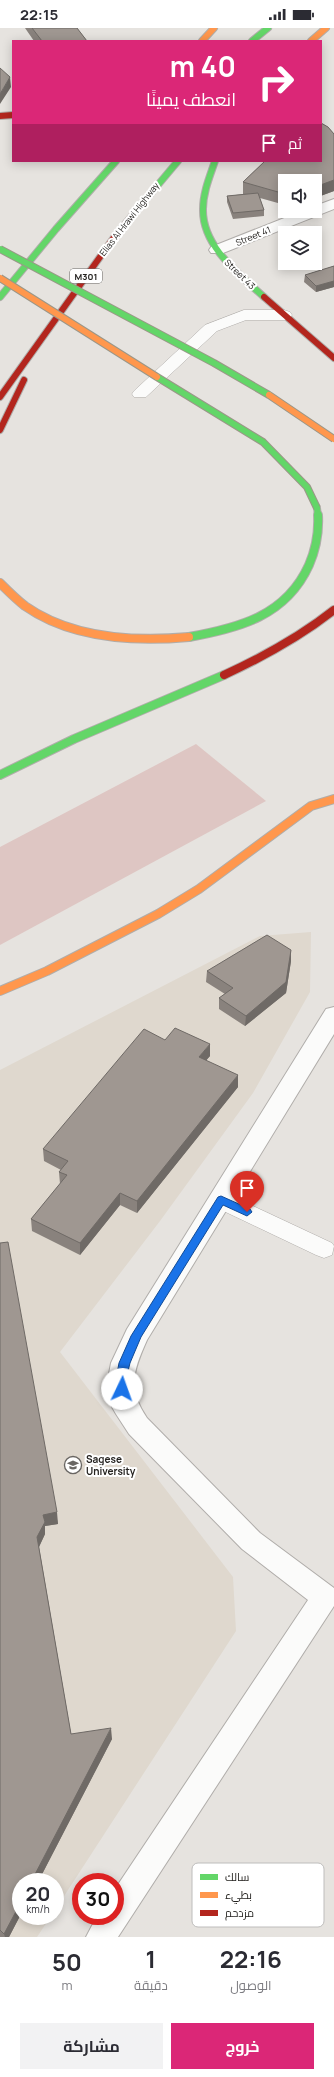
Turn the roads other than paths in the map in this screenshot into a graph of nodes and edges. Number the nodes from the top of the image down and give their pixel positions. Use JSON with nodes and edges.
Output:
{"nodes":[{"id":1,"x":213,"y":28,"type":"edge"},
{"id":2,"x":268,"y":28,"type":"edge"},
{"id":3,"x":326,"y":28,"type":"edge"},
{"id":4,"x":195,"y":40,"type":"edge"},
{"id":5,"x":203,"y":40,"type":"edge"},
{"id":6,"x":253,"y":40,"type":"edge"},
{"id":7,"x":312,"y":40,"type":"edge"},
{"id":8,"x":115,"y":162,"type":"edge"},
{"id":9,"x":177,"y":162,"type":"edge"},
{"id":10,"x":215,"y":162,"type":"edge"},
{"id":11,"x":73,"y":196,"type":"dead end"},
{"id":12,"x":334,"y":204,"type":"edge"},
{"id":13,"x":56,"y":229,"type":"junction"},
{"id":14,"x":0,"y":249,"type":"edge"},
{"id":15,"x":217,"y":250,"type":"junction"},
{"id":16,"x":0,"y":278,"type":"edge"},
{"id":17,"x":0,"y":297,"type":"edge"},
{"id":18,"x":284,"y":315,"type":"junction"},
{"id":19,"x":46,"y":333,"type":"junction"},
{"id":20,"x":334,"y":358,"type":"edge"},
{"id":21,"x":140,"y":394,"type":"dead end"},
{"id":22,"x":0,"y":397,"type":"edge"},
{"id":23,"x":0,"y":430,"type":"edge"},
{"id":24,"x":334,"y":439,"type":"edge"},
{"id":25,"x":0,"y":583,"type":"edge"},
{"id":26,"x":334,"y":610,"type":"edge"},
{"id":27,"x":0,"y":775,"type":"edge"},
{"id":28,"x":334,"y":799,"type":"edge"},
{"id":29,"x":0,"y":991,"type":"edge"},
{"id":30,"x":334,"y":1015,"type":"edge"},
{"id":31,"x":221,"y":1200,"type":"junction"},
{"id":32,"x":324,"y":1249,"type":"dead end"},
{"id":33,"x":330,"y":1599,"type":"edge"},
{"id":34,"x":124,"y":1903,"type":"edge"},
{"id":35,"x":109,"y":1925,"type":"edge"},
{"id":36,"x":100,"y":1937,"type":"edge"}],
"edges":[{"from":1,"to":4,"type":"main road"},
{"from":1,"to":5,"type":"main road"},
{"from":2,"to":6,"type":"main road"},
{"from":3,"to":7,"type":"main road"},
{"from":8,"to":13,"type":"main road"},
{"from":9,"to":19,"type":"main road","name":"Elias Al Hrawi Highway","number":"M301"},
{"from":10,"to":15,"type":"main road","name":"Street 43"},
{"from":11,"to":13,"type":"main road"},
{"from":12,"to":15,"type":"street","name":"Street 41"},
{"from":13,"to":17,"type":"main road"},
{"from":14,"to":24,"type":"main road","bridge":true},
{"from":15,"to":18,"type":"main road","name":"Street 43"},
{"from":16,"to":25,"type":"main road","bridge":true},
{"from":18,"to":20,"type":"main road","name":"Street 43"},
{"from":18,"to":21,"type":"lane"},
{"from":19,"to":22,"type":"main road","name":"Elias Al Hrawi Highway","number":"M301"},
{"from":19,"to":23,"type":"main road"},
{"from":26,"to":27,"type":"main road"},
{"from":28,"to":29,"type":"main road"},
{"from":30,"to":31,"type":"street"},
{"from":31,"to":32,"type":"lane"},
{"from":31,"to":33,"type":"street"},
{"from":33,"to":34,"type":"street"},
{"from":35,"to":36,"type":"street"}]}
